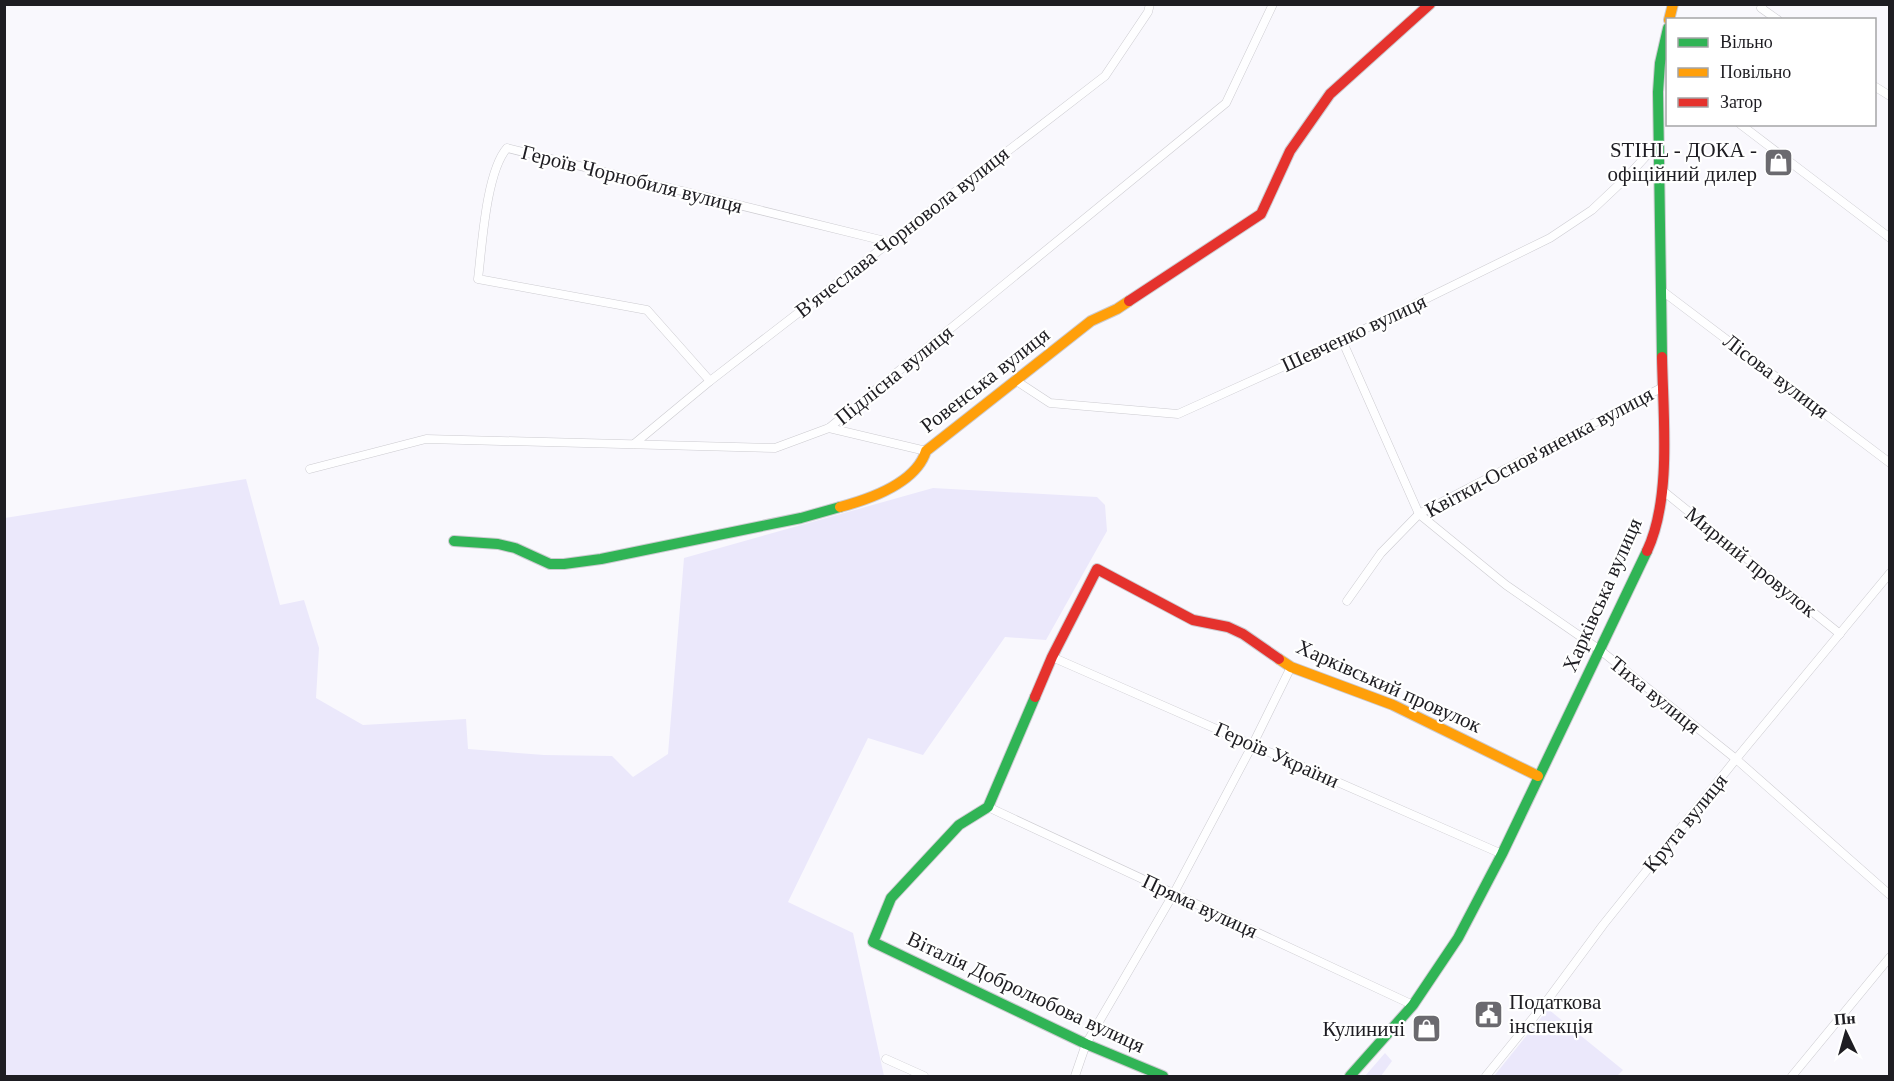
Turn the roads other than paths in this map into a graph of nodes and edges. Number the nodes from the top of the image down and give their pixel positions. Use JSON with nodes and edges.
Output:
{"nodes":[{"id":1,"x":1150,"y":4,"type":"edge"},
{"id":2,"x":1273,"y":4,"type":"edge"},
{"id":3,"x":1430,"y":4,"type":"edge"},
{"id":4,"x":1763,"y":4,"type":"edge"},
{"id":5,"x":1775,"y":18,"type":"edge"},
{"id":6,"x":1666,"y":47,"type":"edge"},
{"id":7,"x":1664,"y":66,"type":"edge"},
{"id":8,"x":1876,"y":87,"type":"edge"},
{"id":9,"x":1890,"y":96,"type":"edge"},
{"id":10,"x":1743,"y":126,"type":"edge"},
{"id":11,"x":1659,"y":142,"type":"junction"},
{"id":12,"x":1890,"y":238,"type":"edge"},
{"id":13,"x":889,"y":242,"type":"junction"},
{"id":14,"x":1661,"y":290,"type":"junction"},
{"id":15,"x":1342,"y":340,"type":"junction"},
{"id":16,"x":1015,"y":380,"type":"junction"},
{"id":17,"x":710,"y":381,"type":"junction"},
{"id":18,"x":1663,"y":387,"type":"junction"},
{"id":19,"x":829,"y":428,"type":"junction"},
{"id":20,"x":634,"y":444,"type":"junction"},
{"id":21,"x":926,"y":451,"type":"junction"},
{"id":22,"x":1890,"y":463,"type":"edge"},
{"id":23,"x":310,"y":469,"type":"dead end"},
{"id":24,"x":1662,"y":490,"type":"junction"},
{"id":25,"x":1419,"y":514,"type":"junction"},
{"id":26,"x":454,"y":541,"type":"dead end"},
{"id":27,"x":1890,"y":573,"type":"edge"},
{"id":28,"x":1347,"y":600,"type":"dead end"},
{"id":29,"x":1840,"y":634,"type":"junction"},
{"id":30,"x":1600,"y":650,"type":"junction"},
{"id":31,"x":1052,"y":657,"type":"junction"},
{"id":32,"x":1291,"y":667,"type":"junction"},
{"id":33,"x":1253,"y":744,"type":"junction"},
{"id":34,"x":1736,"y":759,"type":"junction"},
{"id":35,"x":1538,"y":776,"type":"junction"},
{"id":36,"x":988,"y":807,"type":"junction"},
{"id":37,"x":1502,"y":854,"type":"junction"},
{"id":38,"x":1174,"y":893,"type":"junction"},
{"id":39,"x":1890,"y":894,"type":"edge"},
{"id":40,"x":1890,"y":957,"type":"edge"},
{"id":41,"x":1413,"y":1005,"type":"junction"},
{"id":42,"x":1086,"y":1044,"type":"junction"},
{"id":43,"x":886,"y":1059,"type":"dead end"},
{"id":44,"x":924,"y":1077,"type":"edge"},
{"id":45,"x":1075,"y":1077,"type":"edge"},
{"id":46,"x":1163,"y":1077,"type":"edge"},
{"id":47,"x":1350,"y":1077,"type":"edge"},
{"id":48,"x":1486,"y":1077,"type":"edge"},
{"id":49,"x":1792,"y":1077,"type":"edge"}],
"edges":[{"from":1,"to":13,"type":"street","name":"В'ячеслава Чорновола вулиця"},
{"from":2,"to":19,"type":"street","name":"Підлісна вулиця"},
{"from":3,"to":16,"type":"street","name":"Ровенська вулиця"},
{"from":4,"to":5,"type":"street"},
{"from":6,"to":7,"type":"street","name":"Харківська вулиця"},
{"from":7,"to":11,"type":"street","name":"Харківська вулиця"},
{"from":8,"to":9,"type":"street"},
{"from":10,"to":12,"type":"street"},
{"from":11,"to":14,"type":"street","name":"Харківська вулиця"},
{"from":11,"to":15,"type":"street","name":"Шевченко вулиця"},
{"from":13,"to":17,"type":"street","name":"В'ячеслава Чорновола вулиця"},
{"from":13,"to":17,"type":"street","name":"Героїв Чорнобиля вулиця"},
{"from":14,"to":18,"type":"street","name":"Харківська вулиця"},
{"from":14,"to":22,"type":"street","name":"Лісова вулиця"},
{"from":15,"to":16,"type":"street","name":"Шевченко вулиця"},
{"from":15,"to":25,"type":"street","name":"Тиха вулиця"},
{"from":16,"to":21,"type":"street","name":"Ровенська вулиця"},
{"from":17,"to":20,"type":"street","name":"В'ячеслава Чорновола вулиця"},
{"from":18,"to":24,"type":"street","name":"Харківська вулиця"},
{"from":18,"to":25,"type":"street","name":"Квітки-Основ'яненка вулиця"},
{"from":19,"to":20,"type":"street","name":"Підлісна вулиця"},
{"from":19,"to":21,"type":"street"},
{"from":20,"to":23,"type":"street","name":"Підлісна вулиця"},
{"from":21,"to":26,"type":"street","name":"Ровенська вулиця"},
{"from":24,"to":29,"type":"street","name":"Мирний провулок"},
{"from":24,"to":30,"type":"street","name":"Харківська вулиця"},
{"from":25,"to":28,"type":"street","name":"Квітки-Основ'яненка вулиця"},
{"from":25,"to":30,"type":"street","name":"Тиха вулиця"},
{"from":27,"to":29,"type":"street","name":"Крута вулиця"},
{"from":29,"to":34,"type":"street","name":"Крута вулиця"},
{"from":30,"to":34,"type":"street","name":"Тиха вулиця"},
{"from":30,"to":35,"type":"street","name":"Харківська вулиця"},
{"from":31,"to":32,"type":"street","name":"Харківський провулок"},
{"from":31,"to":33,"type":"street","name":"Героїв України"},
{"from":31,"to":36,"type":"street"},
{"from":32,"to":33,"type":"street"},
{"from":32,"to":35,"type":"street","name":"Харківський провулок"},
{"from":33,"to":37,"type":"street","name":"Героїв України"},
{"from":33,"to":38,"type":"street"},
{"from":34,"to":39,"type":"street","name":"Тиха вулиця"},
{"from":34,"to":48,"type":"street","name":"Крута вулиця"},
{"from":35,"to":37,"type":"street","name":"Харківська вулиця"},
{"from":36,"to":38,"type":"street","name":"Пряма вулиця"},
{"from":36,"to":42,"type":"street","name":"Віталія Добролюбова вулиця"},
{"from":37,"to":41,"type":"street","name":"Харківська вулиця"},
{"from":38,"to":41,"type":"street","name":"Пряма вулиця"},
{"from":38,"to":42,"type":"street"},
{"from":40,"to":49,"type":"street"},
{"from":41,"to":47,"type":"street","name":"Харківська вулиця"},
{"from":42,"to":45,"type":"street"},
{"from":42,"to":46,"type":"street","name":"Віталія Добролюбова вулиця"},
{"from":43,"to":44,"type":"street"}]}
